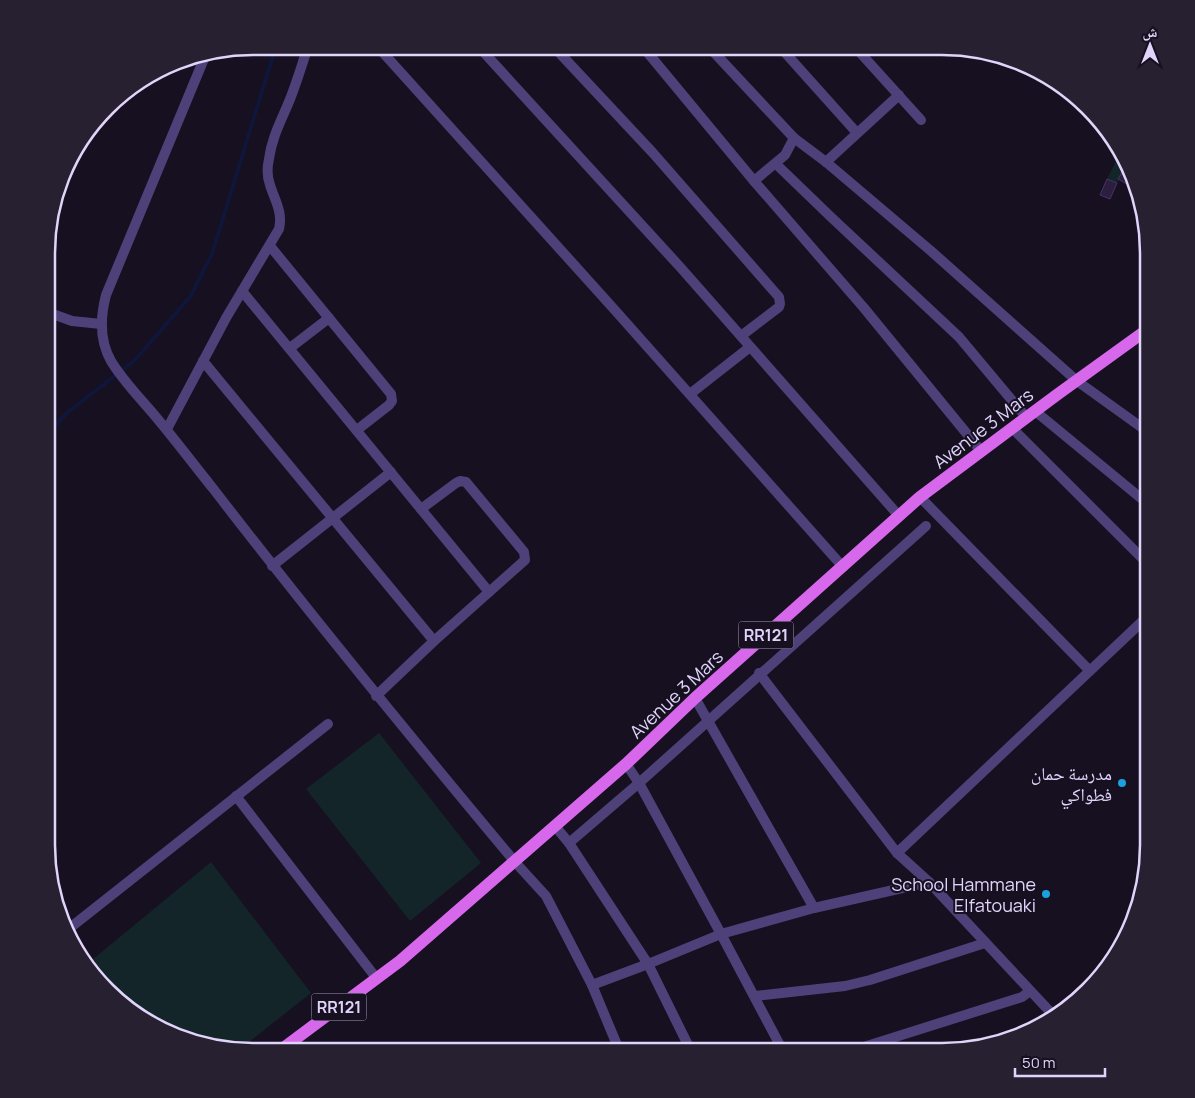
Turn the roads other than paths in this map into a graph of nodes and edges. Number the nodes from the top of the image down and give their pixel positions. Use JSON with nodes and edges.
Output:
{"nodes":[{"id":1,"x":305,"y":55,"type":"edge"},
{"id":2,"x":384,"y":55,"type":"edge"},
{"id":3,"x":486,"y":55,"type":"edge"},
{"id":4,"x":561,"y":55,"type":"edge"},
{"id":5,"x":650,"y":55,"type":"edge"},
{"id":6,"x":717,"y":55,"type":"edge"},
{"id":7,"x":787,"y":55,"type":"edge"},
{"id":8,"x":862,"y":55,"type":"edge"},
{"id":9,"x":203,"y":62,"type":"edge"},
{"id":10,"x":898,"y":95,"type":"junction"},
{"id":11,"x":921,"y":120,"type":"dead end"},
{"id":12,"x":857,"y":133,"type":"junction"},
{"id":13,"x":794,"y":138,"type":"junction"},
{"id":14,"x":826,"y":162,"type":"junction"},
{"id":15,"x":776,"y":164,"type":"junction"},
{"id":16,"x":754,"y":182,"type":"junction"},
{"id":17,"x":270,"y":246,"type":"junction"},
{"id":18,"x":242,"y":291,"type":"junction"},
{"id":19,"x":55,"y":315,"type":"edge"},
{"id":20,"x":329,"y":318,"type":"junction"},
{"id":21,"x":101,"y":324,"type":"junction"},
{"id":22,"x":741,"y":336,"type":"junction"},
{"id":23,"x":1140,"y":340,"type":"edge"},
{"id":24,"x":750,"y":347,"type":"junction"},
{"id":25,"x":290,"y":348,"type":"junction"},
{"id":26,"x":203,"y":362,"type":"junction"},
{"id":27,"x":1077,"y":381,"type":"junction"},
{"id":28,"x":690,"y":394,"type":"junction"},
{"id":29,"x":1031,"y":414,"type":"junction"},
{"id":30,"x":1140,"y":426,"type":"edge"},
{"id":31,"x":1012,"y":428,"type":"junction"},
{"id":32,"x":166,"y":429,"type":"junction"},
{"id":33,"x":357,"y":430,"type":"junction"},
{"id":34,"x":981,"y":451,"type":"junction"},
{"id":35,"x":391,"y":472,"type":"junction"},
{"id":36,"x":920,"y":497,"type":"junction"},
{"id":37,"x":1140,"y":498,"type":"edge"},
{"id":38,"x":421,"y":509,"type":"junction"},
{"id":39,"x":898,"y":516,"type":"junction"},
{"id":40,"x":332,"y":517,"type":"junction"},
{"id":41,"x":926,"y":526,"type":"dead end"},
{"id":42,"x":1140,"y":557,"type":"edge"},
{"id":43,"x":272,"y":566,"type":"junction"},
{"id":44,"x":843,"y":567,"type":"junction"},
{"id":45,"x":489,"y":592,"type":"junction"},
{"id":46,"x":1140,"y":623,"type":"edge"},
{"id":47,"x":434,"y":641,"type":"junction"},
{"id":48,"x":1090,"y":670,"type":"junction"},
{"id":49,"x":759,"y":673,"type":"junction"},
{"id":50,"x":376,"y":696,"type":"junction"},
{"id":51,"x":695,"y":698,"type":"junction"},
{"id":52,"x":706,"y":721,"type":"junction"},
{"id":53,"x":328,"y":724,"type":"dead end"},
{"id":54,"x":626,"y":764,"type":"junction"},
{"id":55,"x":639,"y":783,"type":"junction"},
{"id":56,"x":236,"y":796,"type":"junction"},
{"id":57,"x":555,"y":826,"type":"junction"},
{"id":58,"x":569,"y":843,"type":"junction"},
{"id":59,"x":897,"y":853,"type":"junction"},
{"id":60,"x":515,"y":862,"type":"junction"},
{"id":61,"x":929,"y":882,"type":"junction"},
{"id":62,"x":814,"y":908,"type":"junction"},
{"id":63,"x":72,"y":926,"type":"edge"},
{"id":64,"x":721,"y":934,"type":"junction"},
{"id":65,"x":985,"y":943,"type":"junction"},
{"id":66,"x":648,"y":964,"type":"junction"},
{"id":67,"x":377,"y":979,"type":"junction"},
{"id":68,"x":592,"y":985,"type":"junction"},
{"id":69,"x":1030,"y":991,"type":"junction"},
{"id":70,"x":755,"y":996,"type":"junction"},
{"id":71,"x":1050,"y":1011,"type":"edge"},
{"id":72,"x":290,"y":1043,"type":"edge"},
{"id":73,"x":616,"y":1043,"type":"edge"},
{"id":74,"x":687,"y":1043,"type":"edge"},
{"id":75,"x":779,"y":1043,"type":"edge"},
{"id":76,"x":876,"y":1043,"type":"edge"}],
"edges":[{"from":1,"to":17,"type":"street"},
{"from":2,"to":28,"type":"street"},
{"from":3,"to":22,"type":"street"},
{"from":4,"to":22,"type":"street"},
{"from":5,"to":16,"type":"street"},
{"from":6,"to":13,"type":"street"},
{"from":7,"to":12,"type":"street"},
{"from":8,"to":10,"type":"street"},
{"from":9,"to":21,"type":"street"},
{"from":10,"to":11,"type":"street"},
{"from":10,"to":12,"type":"street"},
{"from":12,"to":14,"type":"street"},
{"from":13,"to":14,"type":"street"},
{"from":13,"to":15,"type":"street"},
{"from":14,"to":27,"type":"street"},
{"from":15,"to":16,"type":"street"},
{"from":15,"to":29,"type":"street"},
{"from":16,"to":34,"type":"street"},
{"from":17,"to":18,"type":"street"},
{"from":17,"to":20,"type":"street"},
{"from":18,"to":25,"type":"street"},
{"from":18,"to":26,"type":"street"},
{"from":19,"to":21,"type":"street"},
{"from":20,"to":25,"type":"street"},
{"from":20,"to":33,"type":"street"},
{"from":21,"to":32,"type":"street"},
{"from":22,"to":24,"type":"street"},
{"from":23,"to":27,"type":"main road","name":"Avenue 3 Mars","number":"RR121"},
{"from":24,"to":28,"type":"street"},
{"from":24,"to":39,"type":"street"},
{"from":25,"to":33,"type":"street"},
{"from":26,"to":32,"type":"street"},
{"from":26,"to":40,"type":"street"},
{"from":27,"to":29,"type":"main road","name":"Avenue 3 Mars","number":"RR121"},
{"from":27,"to":30,"type":"street"},
{"from":28,"to":44,"type":"street"},
{"from":29,"to":31,"type":"main road","name":"Avenue 3 Mars","number":"RR121"},
{"from":29,"to":37,"type":"street"},
{"from":31,"to":34,"type":"main road","name":"Avenue 3 Mars","number":"RR121"},
{"from":31,"to":42,"type":"street"},
{"from":32,"to":43,"type":"street"},
{"from":33,"to":35,"type":"street"},
{"from":34,"to":36,"type":"main road","name":"Avenue 3 Mars","number":"RR121"},
{"from":35,"to":38,"type":"street"},
{"from":35,"to":40,"type":"street"},
{"from":36,"to":39,"type":"main road","name":"Avenue 3 Mars","number":"RR121"},
{"from":36,"to":48,"type":"street"},
{"from":38,"to":45,"type":"street"},
{"from":38,"to":45,"type":"street"},
{"from":39,"to":44,"type":"main road","name":"Avenue 3 Mars","number":"RR121"},
{"from":40,"to":43,"type":"street"},
{"from":40,"to":47,"type":"street"},
{"from":41,"to":49,"type":"street"},
{"from":43,"to":50,"type":"street"},
{"from":44,"to":51,"type":"main road","name":"Avenue 3 Mars","number":"RR121"},
{"from":45,"to":47,"type":"street"},
{"from":46,"to":48,"type":"street"},
{"from":47,"to":50,"type":"street"},
{"from":48,"to":59,"type":"street"},
{"from":49,"to":52,"type":"street"},
{"from":49,"to":59,"type":"street"},
{"from":50,"to":60,"type":"street"},
{"from":51,"to":52,"type":"street"},
{"from":51,"to":54,"type":"main road","name":"Avenue 3 Mars","number":"RR121"},
{"from":52,"to":55,"type":"street"},
{"from":52,"to":62,"type":"street"},
{"from":53,"to":56,"type":"street"},
{"from":54,"to":55,"type":"street"},
{"from":54,"to":57,"type":"main road","name":"Avenue 3 Mars","number":"RR121"},
{"from":55,"to":58,"type":"street"},
{"from":55,"to":64,"type":"street"},
{"from":56,"to":63,"type":"street"},
{"from":56,"to":67,"type":"street"},
{"from":57,"to":58,"type":"street"},
{"from":57,"to":60,"type":"main road","name":"Avenue 3 Mars","number":"RR121"},
{"from":58,"to":66,"type":"street"},
{"from":59,"to":61,"type":"street"},
{"from":60,"to":67,"type":"main road","name":"Avenue 3 Mars","number":"RR121"},
{"from":60,"to":68,"type":"street"},
{"from":61,"to":62,"type":"street"},
{"from":61,"to":65,"type":"street"},
{"from":62,"to":64,"type":"street"},
{"from":64,"to":66,"type":"street"},
{"from":64,"to":70,"type":"street"},
{"from":65,"to":69,"type":"street"},
{"from":65,"to":70,"type":"street"},
{"from":66,"to":68,"type":"street"},
{"from":66,"to":74,"type":"street"},
{"from":67,"to":72,"type":"main road","name":"Avenue 3 Mars","number":"RR121"},
{"from":68,"to":73,"type":"street"},
{"from":69,"to":71,"type":"street"},
{"from":69,"to":76,"type":"street"},
{"from":70,"to":75,"type":"street"}]}
